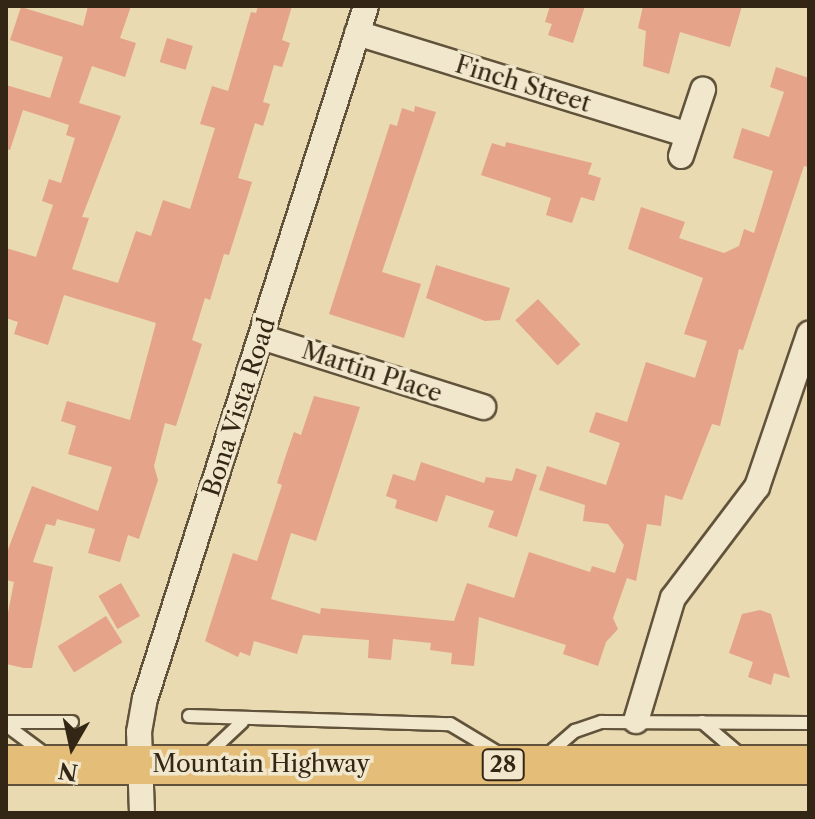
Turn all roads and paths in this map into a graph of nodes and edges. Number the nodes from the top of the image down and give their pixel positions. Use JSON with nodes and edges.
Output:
{"nodes":[{"id":1,"x":366,"y":6,"type":"edge"},
{"id":2,"x":357,"y":33,"type":"junction"},
{"id":3,"x":703,"y":90,"type":"dead end"},
{"id":4,"x":809,"y":334,"type":"edge"},
{"id":5,"x":261,"y":337,"type":"junction"},
{"id":6,"x":483,"y":407,"type":"dead end"},
{"id":7,"x":189,"y":716,"type":"dead end"},
{"id":8,"x":636,"y":721,"type":"junction"},
{"id":9,"x":72,"y":722,"type":"dead end"},
{"id":10,"x":242,"y":722,"type":"junction"},
{"id":11,"x":702,"y":722,"type":"junction"},
{"id":12,"x":809,"y":723,"type":"edge"},
{"id":13,"x":6,"y":724,"type":"edge"},
{"id":14,"x":139,"y":764,"type":"junction"},
{"id":15,"x":6,"y":765,"type":"edge"},
{"id":16,"x":59,"y":765,"type":"junction"},
{"id":17,"x":196,"y":765,"type":"junction"},
{"id":18,"x":525,"y":765,"type":"junction"},
{"id":19,"x":752,"y":765,"type":"junction"},
{"id":20,"x":809,"y":765,"type":"edge"},
{"id":21,"x":142,"y":813,"type":"edge"}],
"edges":[{"from":1,"to":2,"type":"street","name":"Bona Vista Road"},
{"from":2,"to":3,"type":"street","name":"Finch Street"},
{"from":2,"to":5,"type":"street","name":"Bona Vista Road"},
{"from":4,"to":8,"type":"street"},
{"from":5,"to":6,"type":"street","name":"Martin Place"},
{"from":5,"to":14,"type":"street","name":"Bona Vista Road"},
{"from":7,"to":10,"type":"lane","name":"Mountain Highway"},
{"from":8,"to":11,"type":"lane"},
{"from":8,"to":18,"type":"lane"},
{"from":9,"to":13,"type":"lane"},
{"from":10,"to":17,"type":"lane"},
{"from":10,"to":18,"type":"lane","name":"Mountain Highway"},
{"from":11,"to":12,"type":"lane"},
{"from":11,"to":19,"type":"lane"},
{"from":13,"to":16,"type":"lane"},
{"from":14,"to":16,"type":"main road","name":"Mountain Highway","number":"28"},
{"from":14,"to":17,"type":"main road","name":"Mountain Highway","number":"28"},
{"from":14,"to":21,"type":"street","name":"Bona Vista Road"},
{"from":15,"to":16,"type":"main road","name":"Mountain Highway","number":"28"},
{"from":17,"to":18,"type":"main road","name":"Mountain Highway","number":"28"},
{"from":18,"to":19,"type":"main road","name":"Mountain Highway","number":"28"},
{"from":19,"to":20,"type":"main road","name":"Mountain Highway","number":"28"}]}
